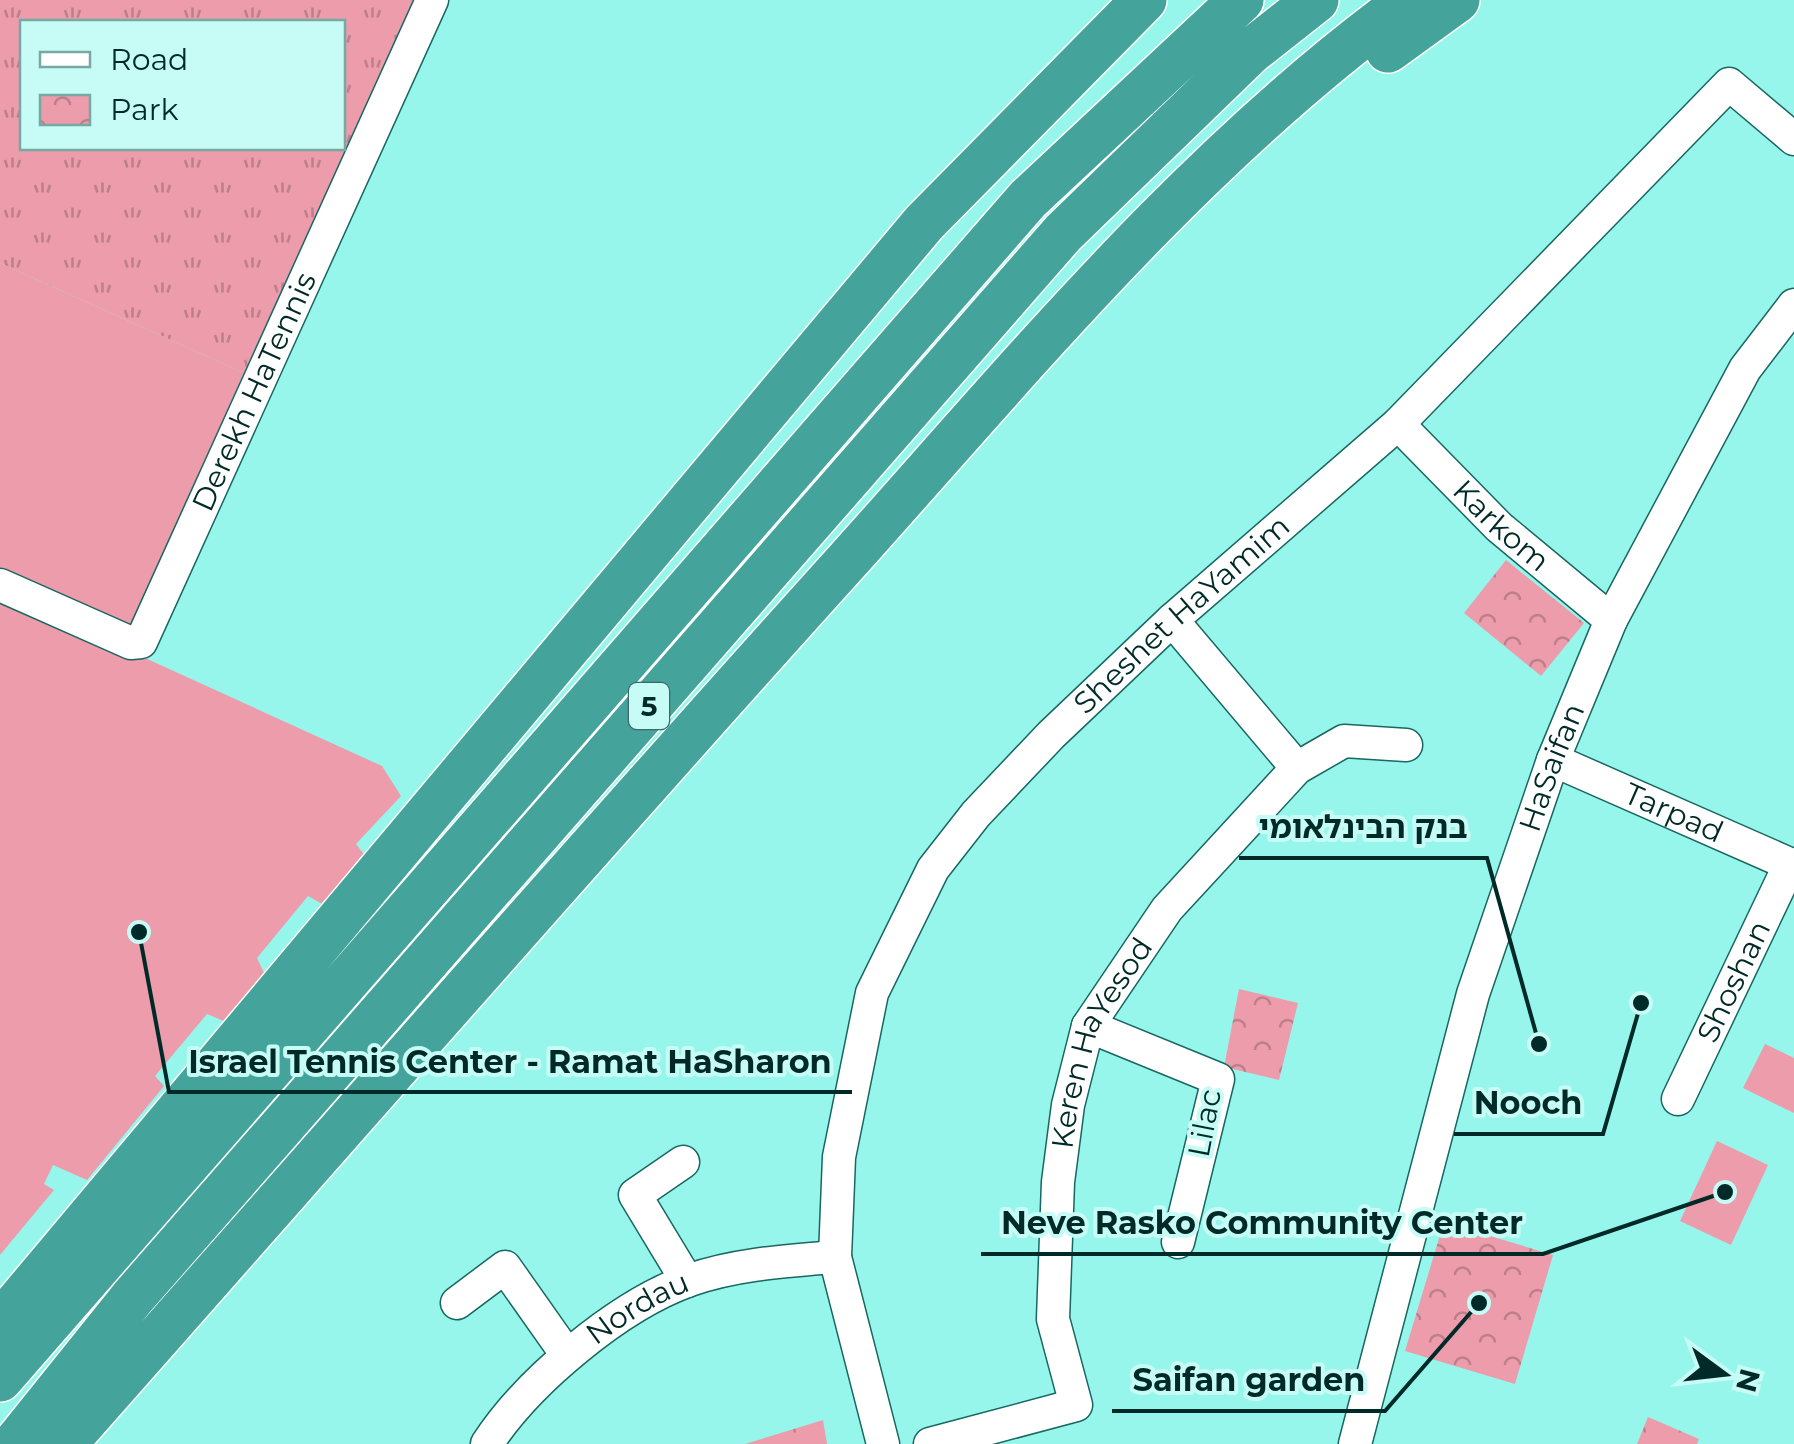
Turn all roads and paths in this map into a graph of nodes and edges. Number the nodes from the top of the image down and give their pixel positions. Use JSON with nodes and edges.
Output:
{"nodes":[{"id":1,"x":432,"y":0,"type":"edge"},
{"id":2,"x":1144,"y":0,"type":"edge"},
{"id":3,"x":1241,"y":0,"type":"edge"},
{"id":4,"x":1316,"y":0,"type":"edge"},
{"id":5,"x":1408,"y":0,"type":"edge"},
{"id":6,"x":1458,"y":0,"type":"edge"},
{"id":7,"x":1794,"y":139,"type":"edge"},
{"id":8,"x":1078,"y":305,"type":"junction"},
{"id":9,"x":1794,"y":305,"type":"edge"},
{"id":10,"x":1398,"y":424,"type":"junction"},
{"id":11,"x":0,"y":584,"type":"edge"},
{"id":12,"x":1172,"y":620,"type":"junction"},
{"id":13,"x":1611,"y":620,"type":"junction"},
{"id":14,"x":1406,"y":745,"type":"dead end"},
{"id":15,"x":1553,"y":760,"type":"junction"},
{"id":16,"x":1296,"y":768,"type":"junction"},
{"id":17,"x":1792,"y":865,"type":"edge"},
{"id":18,"x":1088,"y":1026,"type":"junction"},
{"id":19,"x":1678,"y":1099,"type":"dead end"},
{"id":20,"x":683,"y":1162,"type":"dead end"},
{"id":21,"x":1178,"y":1242,"type":"dead end"},
{"id":22,"x":835,"y":1257,"type":"junction"},
{"id":23,"x":687,"y":1281,"type":"junction"},
{"id":24,"x":457,"y":1303,"type":"dead end"},
{"id":25,"x":0,"y":1324,"type":"edge"},
{"id":26,"x":567,"y":1355,"type":"junction"},
{"id":27,"x":0,"y":1379,"type":"edge"},
{"id":28,"x":16,"y":1444,"type":"edge"},
{"id":29,"x":64,"y":1444,"type":"edge"},
{"id":30,"x":487,"y":1444,"type":"edge"},
{"id":31,"x":882,"y":1444,"type":"edge"},
{"id":32,"x":930,"y":1444,"type":"edge"},
{"id":33,"x":1355,"y":1444,"type":"edge"}],
"edges":[{"from":1,"to":11,"type":"street","name":"Derekh HaTennis"},
{"from":2,"to":25,"type":"highway"},
{"from":3,"to":27,"type":"highway","number":"5"},
{"from":4,"to":28,"type":"highway","number":"5"},
{"from":5,"to":8,"type":"highway"},
{"from":6,"to":8,"type":"highway"},
{"from":7,"to":10,"type":"street","name":"Sheshet HaYamim"},
{"from":8,"to":29,"type":"highway"},
{"from":9,"to":13,"type":"street","name":"HaSaifan"},
{"from":10,"to":12,"type":"street","name":"Sheshet HaYamim"},
{"from":10,"to":13,"type":"street","name":"Karkom"},
{"from":12,"to":16,"type":"street"},
{"from":12,"to":22,"type":"street","name":"Sheshet HaYamim"},
{"from":13,"to":15,"type":"street","name":"HaSaifan"},
{"from":14,"to":16,"type":"street","name":"Keren HaYesod"},
{"from":15,"to":17,"type":"street","name":"Tarpad"},
{"from":15,"to":33,"type":"street","name":"HaSaifan"},
{"from":16,"to":18,"type":"street","name":"Keren HaYesod"},
{"from":17,"to":19,"type":"street","name":"Shoshan"},
{"from":18,"to":21,"type":"street","name":"Lilac"},
{"from":18,"to":32,"type":"street","name":"Keren HaYesod"},
{"from":20,"to":23,"type":"street"},
{"from":22,"to":23,"type":"street","name":"Nordau"},
{"from":22,"to":31,"type":"street","name":"Sheshet HaYamim"},
{"from":23,"to":26,"type":"street","name":"Nordau"},
{"from":24,"to":26,"type":"street"},
{"from":26,"to":30,"type":"street","name":"Nordau"}]}
